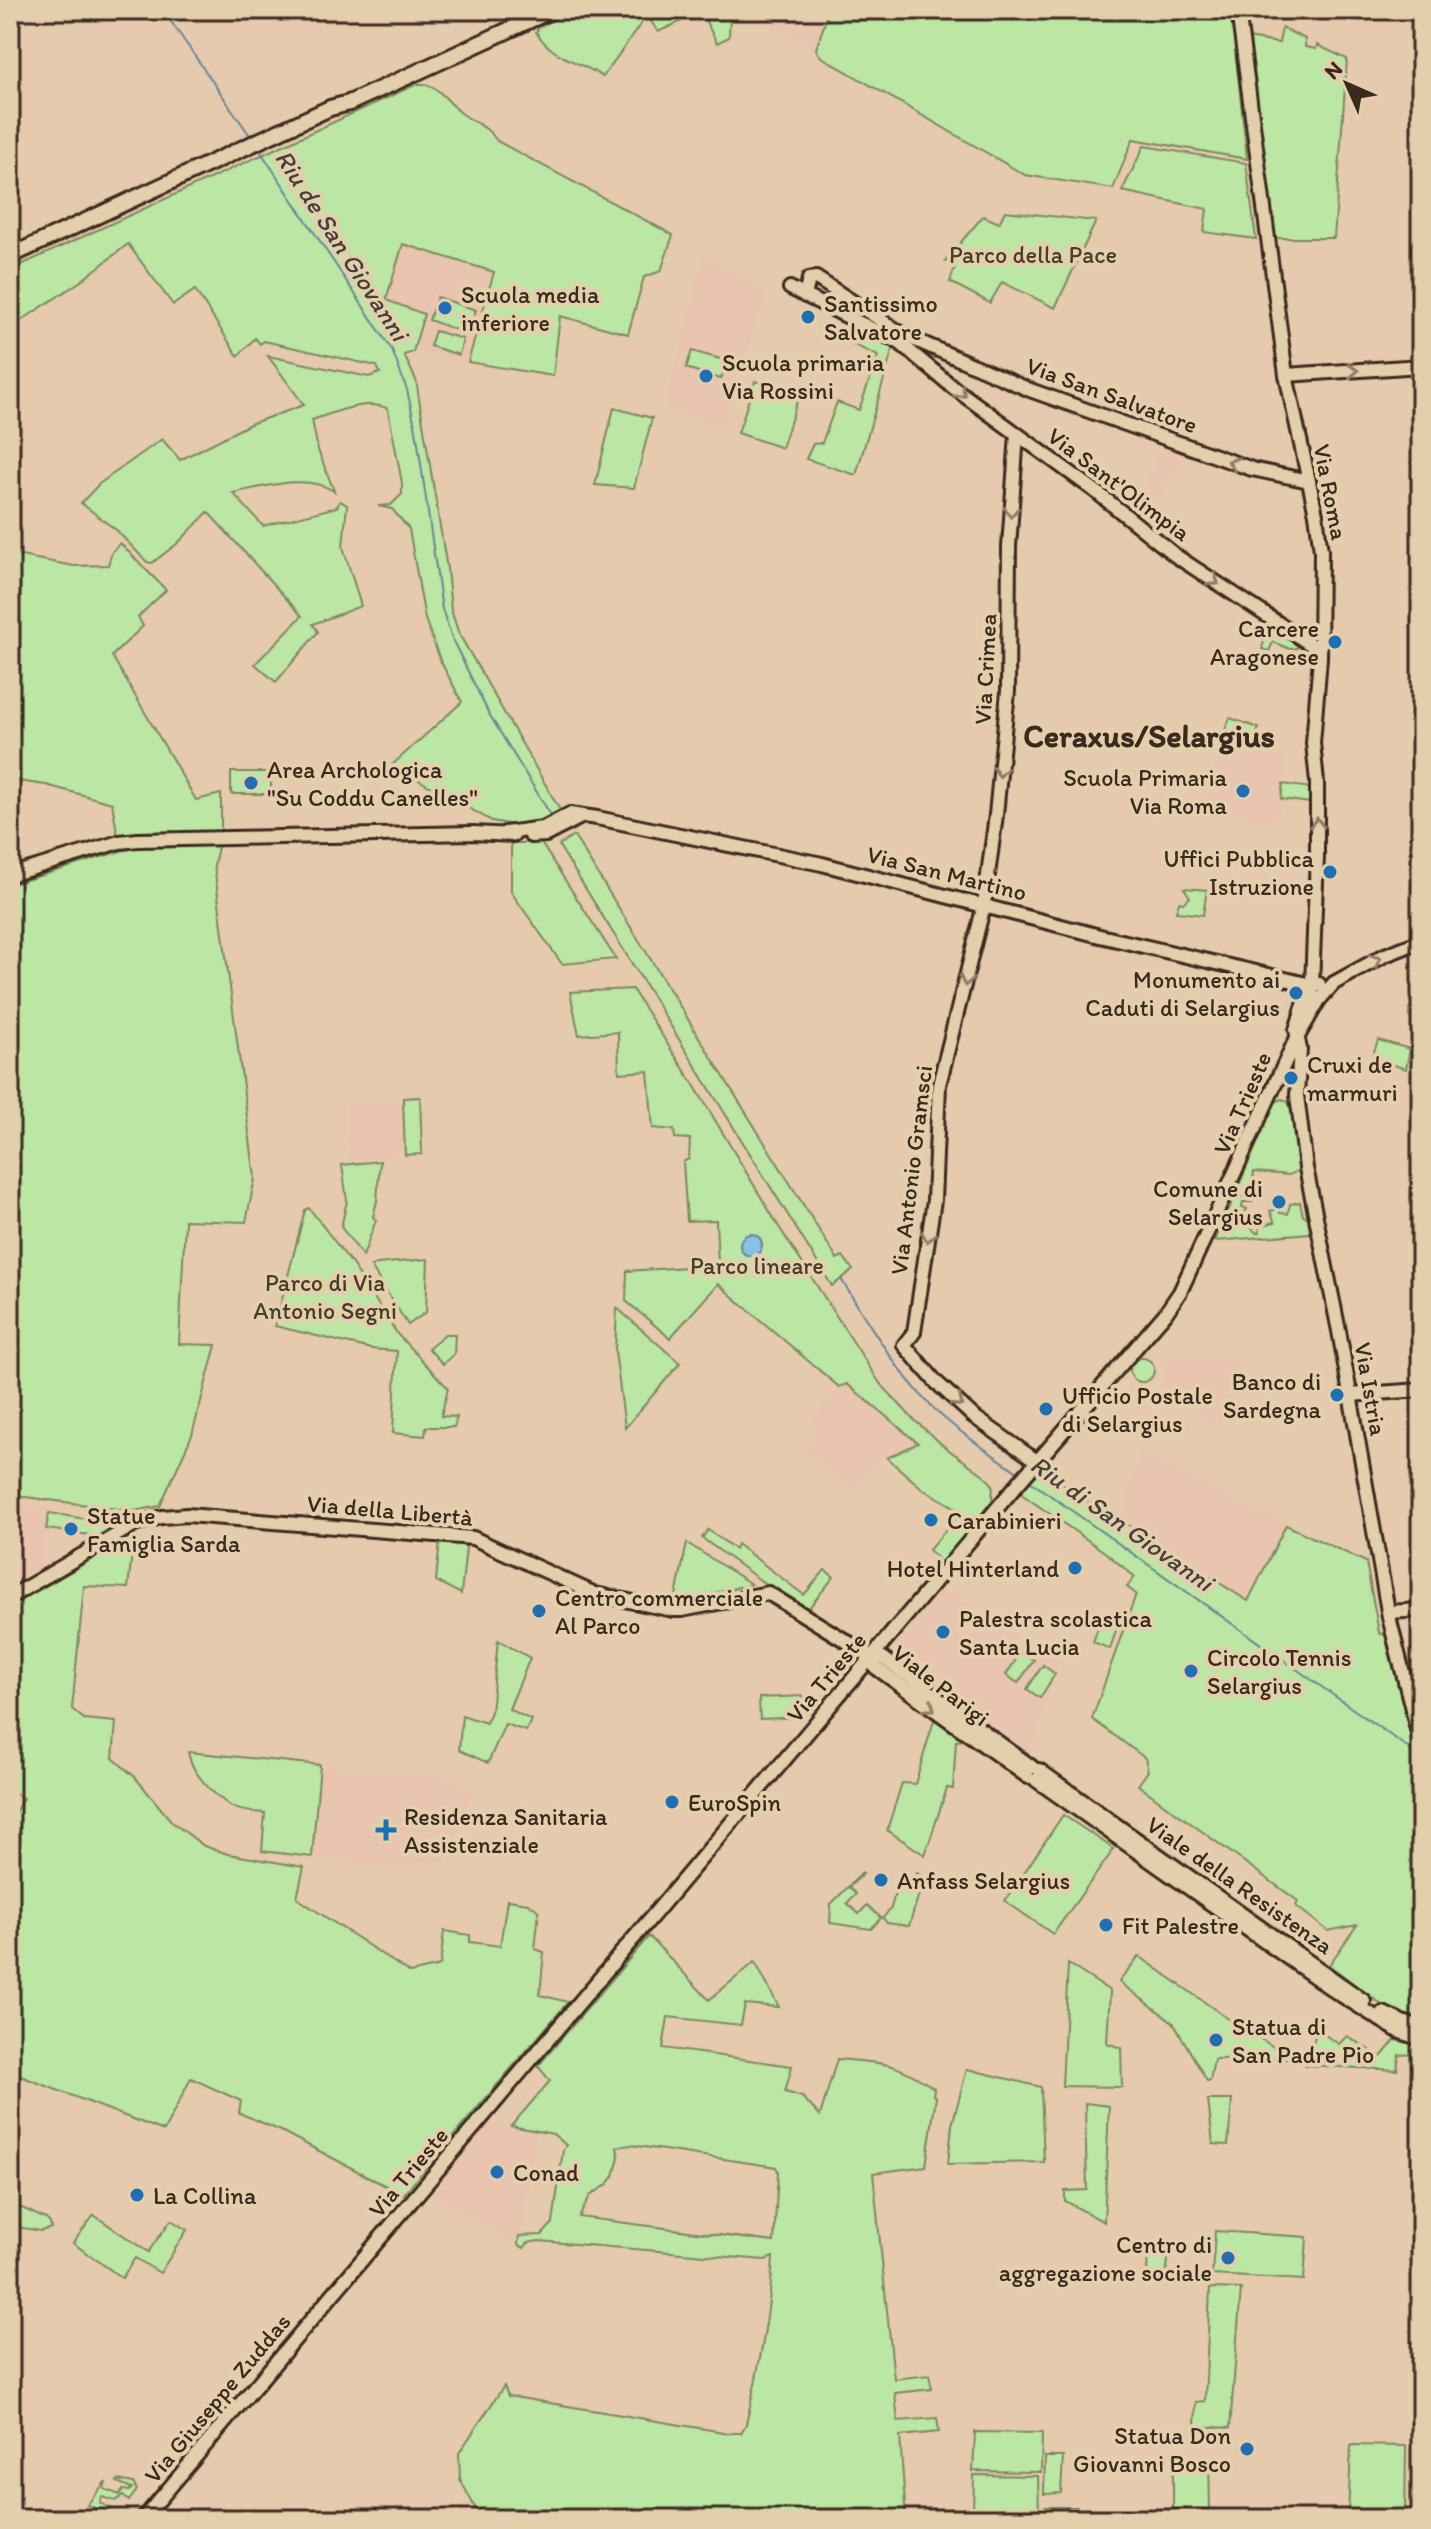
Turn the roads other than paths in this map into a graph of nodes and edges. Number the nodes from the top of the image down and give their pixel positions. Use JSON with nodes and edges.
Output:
{"nodes":[{"id":1,"x":552,"y":10,"type":"edge"},
{"id":2,"x":1244,"y":16,"type":"edge"},
{"id":3,"x":234,"y":157,"type":"junction"},
{"id":4,"x":10,"y":256,"type":"edge"},
{"id":5,"x":10,"y":264,"type":"edge"},
{"id":6,"x":902,"y":339,"type":"junction"},
{"id":7,"x":1421,"y":366,"type":"edge"},
{"id":8,"x":1286,"y":375,"type":"junction"},
{"id":9,"x":1017,"y":434,"type":"junction"},
{"id":10,"x":1309,"y":481,"type":"junction"},
{"id":11,"x":1319,"y":650,"type":"junction"},
{"id":12,"x":10,"y":875,"type":"edge"},
{"id":13,"x":984,"y":905,"type":"junction"},
{"id":14,"x":1421,"y":941,"type":"edge"},
{"id":15,"x":1334,"y":983,"type":"junction"},
{"id":16,"x":1311,"y":985,"type":"junction"},
{"id":17,"x":1311,"y":1015,"type":"junction"},
{"id":18,"x":1299,"y":1038,"type":"junction"},
{"id":19,"x":1277,"y":1082,"type":"junction"},
{"id":20,"x":1298,"y":1094,"type":"junction"},
{"id":21,"x":1270,"y":1095,"type":"junction"},
{"id":22,"x":1421,"y":1390,"type":"edge"},
{"id":23,"x":1349,"y":1395,"type":"junction"},
{"id":24,"x":1036,"y":1464,"type":"junction"},
{"id":25,"x":768,"y":1593,"type":"joint"},
{"id":26,"x":10,"y":1597,"type":"edge"},
{"id":27,"x":1421,"y":1610,"type":"edge"},
{"id":28,"x":1389,"y":1612,"type":"junction"},
{"id":29,"x":872,"y":1657,"type":"junction"},
{"id":30,"x":1421,"y":1745,"type":"edge"},
{"id":31,"x":1034,"y":1774,"type":"junction"},
{"id":32,"x":1421,"y":2027,"type":"edge"},
{"id":33,"x":1421,"y":2039,"type":"edge"},
{"id":34,"x":324,"y":2305,"type":"joint"},
{"id":35,"x":143,"y":2519,"type":"edge"}],
"edges":[{"from":1,"to":3,"type":"main road"},
{"from":2,"to":8,"type":"street","name":"Via Roma"},
{"from":3,"to":4,"type":"main road"},
{"from":3,"to":5,"type":"main road"},
{"from":6,"to":6,"type":"street"},
{"from":6,"to":9,"type":"street","name":"Via Sant'Olimpia","one_way":true},
{"from":10,"to":6,"type":"street","name":"Via San Salvatore","one_way":true},
{"from":8,"to":7,"type":"street","one_way":true},
{"from":8,"to":10,"type":"street","name":"Via Roma"},
{"from":9,"to":11,"type":"street","name":"Via Sant'Olimpia","one_way":true},
{"from":9,"to":13,"type":"street","name":"Via Crimea","one_way":true},
{"from":10,"to":11,"type":"street","name":"Via Roma"},
{"from":16,"to":11,"type":"street","name":"Via Roma","one_way":true},
{"from":12,"to":13,"type":"street","name":"Via San Martino"},
{"from":13,"to":16,"type":"street","name":"Via San Martino"},
{"from":13,"to":24,"type":"street","name":"Via Antonio Gramsci","one_way":true},
{"from":15,"to":14,"type":"street","one_way":true},
{"from":15,"to":16,"type":"street","name":"Via San Martino"},
{"from":15,"to":17,"type":"street","name":"Via Trieste"},
{"from":16,"to":17,"type":"street"},
{"from":16,"to":18,"type":"street"},
{"from":17,"to":18,"type":"street","name":"Via Trieste"},
{"from":18,"to":19,"type":"street","name":"Via Trieste"},
{"from":18,"to":20,"type":"street","name":"Via Istria"},
{"from":19,"to":20,"type":"street"},
{"from":19,"to":21,"type":"street","name":"Via Trieste"},
{"from":20,"to":21,"type":"street"},
{"from":20,"to":23,"type":"street","name":"Via Istria"},
{"from":21,"to":24,"type":"street","name":"Via Trieste"},
{"from":22,"to":23,"type":"street"},
{"from":23,"to":28,"type":"street","name":"Via Istria"},
{"from":24,"to":29,"type":"street","name":"Via Trieste"},
{"from":25,"to":26,"type":"street","name":"Via della Libertà"},
{"from":25,"to":29,"type":"street","name":"Viale Parigi"},
{"from":27,"to":28,"type":"street"},
{"from":28,"to":30,"type":"street","name":"Via Istria"},
{"from":29,"to":31,"type":"street","name":"Viale Parigi"},
{"from":29,"to":34,"type":"street","name":"Via Trieste"},
{"from":31,"to":32,"type":"street","name":"Viale della Resistenza"},
{"from":31,"to":33,"type":"street","name":"Viale della Resistenza"},
{"from":34,"to":35,"type":"street","name":"Via Giuseppe Zuddas"}]}
